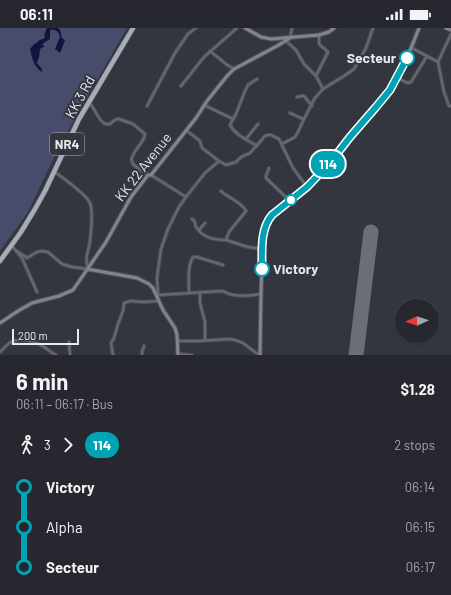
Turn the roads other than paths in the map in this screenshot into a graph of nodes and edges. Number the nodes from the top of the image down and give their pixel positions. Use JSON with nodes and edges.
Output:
{"nodes":[{"id":1,"x":133,"y":28,"type":"edge"},
{"id":2,"x":196,"y":28,"type":"edge"},
{"id":3,"x":237,"y":28,"type":"edge"},
{"id":4,"x":245,"y":28,"type":"edge"},
{"id":5,"x":292,"y":28,"type":"edge"},
{"id":6,"x":334,"y":28,"type":"edge"},
{"id":7,"x":373,"y":28,"type":"edge"},
{"id":8,"x":419,"y":28,"type":"edge"},
{"id":9,"x":446,"y":28,"type":"edge"},
{"id":10,"x":451,"y":30,"type":"edge"},
{"id":11,"x":451,"y":34,"type":"edge"},
{"id":12,"x":319,"y":35,"type":"junction"},
{"id":13,"x":290,"y":38,"type":"junction"},
{"id":14,"x":285,"y":41,"type":"junction"},
{"id":15,"x":412,"y":48,"type":"junction"},
{"id":16,"x":210,"y":51,"type":"junction"},
{"id":17,"x":427,"y":56,"type":"junction"},
{"id":18,"x":438,"y":62,"type":"junction"},
{"id":19,"x":234,"y":69,"type":"junction"},
{"id":20,"x":316,"y":76,"type":"junction"},
{"id":21,"x":397,"y":78,"type":"junction"},
{"id":22,"x":257,"y":79,"type":"dead end"},
{"id":23,"x":180,"y":86,"type":"dead end"},
{"id":24,"x":323,"y":89,"type":"junction"},
{"id":25,"x":297,"y":97,"type":"dead end"},
{"id":26,"x":88,"y":103,"type":"junction"},
{"id":27,"x":204,"y":105,"type":"junction"},
{"id":28,"x":147,"y":106,"type":"dead end"},
{"id":29,"x":312,"y":106,"type":"junction"},
{"id":30,"x":450,"y":106,"type":"edge"},
{"id":31,"x":290,"y":113,"type":"dead end"},
{"id":32,"x":233,"y":119,"type":"junction"},
{"id":33,"x":304,"y":119,"type":"junction"},
{"id":34,"x":258,"y":124,"type":"dead end"},
{"id":35,"x":186,"y":130,"type":"junction"},
{"id":36,"x":246,"y":139,"type":"junction"},
{"id":37,"x":282,"y":144,"type":"junction"},
{"id":38,"x":257,"y":146,"type":"junction"},
{"id":39,"x":219,"y":161,"type":"junction"},
{"id":40,"x":269,"y":168,"type":"dead end"},
{"id":41,"x":54,"y":171,"type":"junction"},
{"id":42,"x":150,"y":175,"type":"junction"},
{"id":43,"x":307,"y":187,"type":"junction"},
{"id":44,"x":221,"y":191,"type":"dead end"},
{"id":45,"x":186,"y":197,"type":"junction"},
{"id":46,"x":290,"y":201,"type":"junction"},
{"id":47,"x":192,"y":219,"type":"dead end"},
{"id":48,"x":204,"y":223,"type":"dead end"},
{"id":49,"x":199,"y":230,"type":"junction"},
{"id":50,"x":226,"y":240,"type":"junction"},
{"id":51,"x":12,"y":246,"type":"junction"},
{"id":52,"x":262,"y":249,"type":"junction"},
{"id":53,"x":17,"y":251,"type":"junction"},
{"id":54,"x":0,"y":261,"type":"edge"},
{"id":55,"x":223,"y":265,"type":"dead end"},
{"id":56,"x":88,"y":268,"type":"junction"},
{"id":57,"x":37,"y":292,"type":"dead end"},
{"id":58,"x":189,"y":292,"type":"junction"},
{"id":59,"x":200,"y":292,"type":"junction"},
{"id":60,"x":261,"y":294,"type":"junction"},
{"id":61,"x":158,"y":295,"type":"junction"},
{"id":62,"x":159,"y":301,"type":"junction"},
{"id":63,"x":0,"y":323,"type":"edge"},
{"id":64,"x":177,"y":341,"type":"junction"},
{"id":65,"x":205,"y":341,"type":"junction"},
{"id":66,"x":69,"y":342,"type":"dead end"},
{"id":67,"x":144,"y":346,"type":"dead end"},
{"id":68,"x":0,"y":352,"type":"edge"},
{"id":69,"x":56,"y":355,"type":"edge"},
{"id":70,"x":70,"y":355,"type":"edge"},
{"id":71,"x":113,"y":355,"type":"edge"},
{"id":72,"x":142,"y":355,"type":"edge"},
{"id":73,"x":178,"y":355,"type":"edge"},
{"id":74,"x":192,"y":355,"type":"edge"},
{"id":75,"x":260,"y":355,"type":"edge"}],
"edges":[{"from":1,"to":26,"type":"highway","name":"KK 3 Rd","number":"NR4"},
{"from":2,"to":28,"type":"street"},
{"from":3,"to":16,"type":"street"},
{"from":4,"to":13,"type":"street"},
{"from":5,"to":13,"type":"street"},
{"from":6,"to":12,"type":"street"},
{"from":7,"to":24,"type":"street"},
{"from":8,"to":15,"type":"street"},
{"from":9,"to":10,"type":"street"},
{"from":11,"to":18,"type":"street"},
{"from":12,"to":13,"type":"street"},
{"from":12,"to":20,"type":"street"},
{"from":13,"to":14,"type":"street","name":"KK 22 Avenue"},
{"from":14,"to":19,"type":"street","name":"KK 22 Avenue"},
{"from":14,"to":20,"type":"street"},
{"from":15,"to":17,"type":"street"},
{"from":15,"to":21,"type":"street"},
{"from":16,"to":19,"type":"street"},
{"from":16,"to":23,"type":"street"},
{"from":17,"to":18,"type":"street"},
{"from":17,"to":21,"type":"street"},
{"from":18,"to":30,"type":"street"},
{"from":19,"to":27,"type":"street","name":"KK 22 Avenue"},
{"from":20,"to":24,"type":"street"},
{"from":21,"to":43,"type":"street"},
{"from":22,"to":32,"type":"street"},
{"from":24,"to":29,"type":"street"},
{"from":25,"to":29,"type":"street"},
{"from":26,"to":41,"type":"highway","name":"KK 3 Rd","number":"NR4"},
{"from":26,"to":42,"type":"street"},
{"from":27,"to":32,"type":"street"},
{"from":27,"to":35,"type":"street","name":"KK 22 Avenue"},
{"from":29,"to":33,"type":"street"},
{"from":31,"to":33,"type":"street"},
{"from":32,"to":36,"type":"street"},
{"from":33,"to":37,"type":"street"},
{"from":34,"to":36,"type":"street"},
{"from":35,"to":39,"type":"street"},
{"from":35,"to":42,"type":"street","name":"KK 22 Avenue"},
{"from":36,"to":38,"type":"street"},
{"from":37,"to":38,"type":"street"},
{"from":37,"to":43,"type":"street"},
{"from":38,"to":39,"type":"street"},
{"from":39,"to":45,"type":"street"},
{"from":40,"to":46,"type":"street"},
{"from":41,"to":51,"type":"highway","name":"KK 3 Rd","number":"NR4"},
{"from":41,"to":56,"type":"street"},
{"from":42,"to":45,"type":"street"},
{"from":42,"to":56,"type":"street","name":"KK 22 Avenue"},
{"from":43,"to":46,"type":"street"},
{"from":44,"to":50,"type":"street"},
{"from":45,"to":61,"type":"street"},
{"from":46,"to":52,"type":"street"},
{"from":47,"to":49,"type":"street"},
{"from":48,"to":49,"type":"street"},
{"from":49,"to":50,"type":"street"},
{"from":50,"to":52,"type":"street"},
{"from":51,"to":53,"type":"street"},
{"from":51,"to":54,"type":"highway","name":"KK 3 Rd","number":"NR4"},
{"from":52,"to":60,"type":"street"},
{"from":53,"to":56,"type":"street"},
{"from":53,"to":57,"type":"street"},
{"from":55,"to":58,"type":"street"},
{"from":56,"to":61,"type":"street"},
{"from":56,"to":63,"type":"street","name":"KK 22 Avenue"},
{"from":58,"to":59,"type":"street"},
{"from":58,"to":61,"type":"street"},
{"from":59,"to":60,"type":"street"},
{"from":59,"to":65,"type":"street"},
{"from":60,"to":75,"type":"street"},
{"from":61,"to":62,"type":"street"},
{"from":62,"to":64,"type":"street"},
{"from":62,"to":71,"type":"street"},
{"from":64,"to":65,"type":"street"},
{"from":64,"to":73,"type":"street"},
{"from":65,"to":75,"type":"street"},
{"from":66,"to":70,"type":"street"},
{"from":67,"to":72,"type":"street"},
{"from":68,"to":69,"type":"street"},
{"from":73,"to":74,"type":"street"}]}
